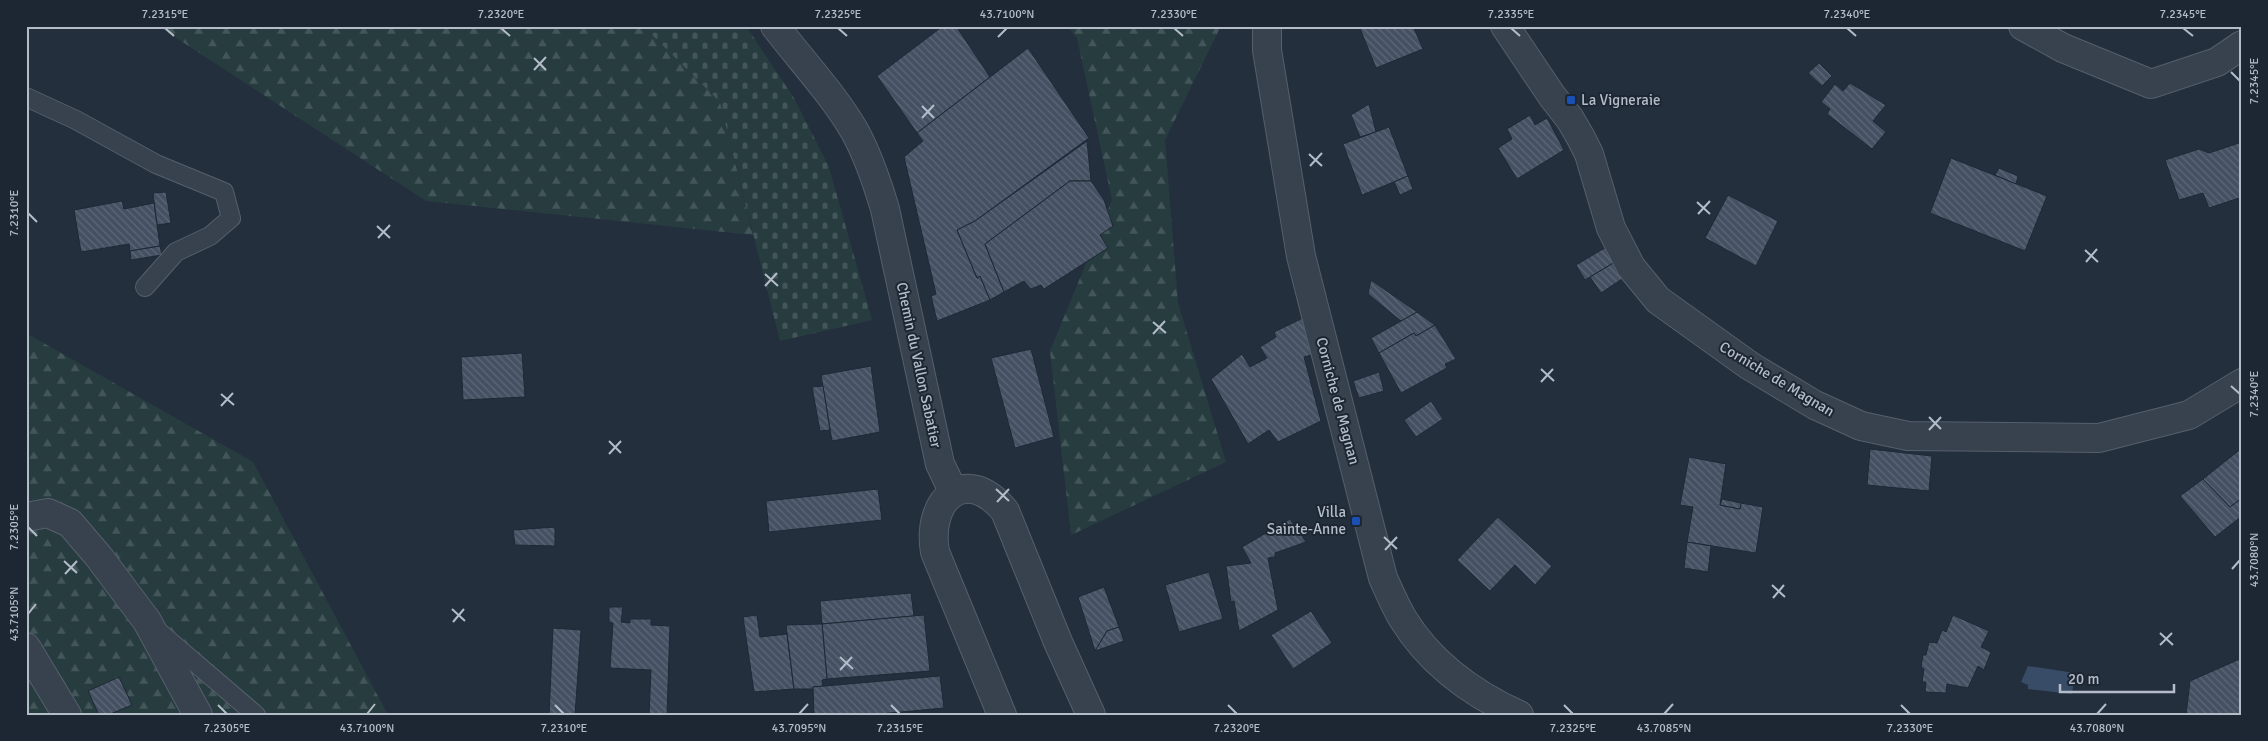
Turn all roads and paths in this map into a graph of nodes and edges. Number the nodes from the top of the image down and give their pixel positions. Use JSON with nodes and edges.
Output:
{"nodes":[{"id":1,"x":775,"y":26,"type":"edge"},
{"id":2,"x":1267,"y":26,"type":"edge"},
{"id":3,"x":1505,"y":26,"type":"edge"},
{"id":4,"x":2023,"y":26,"type":"edge"},
{"id":5,"x":2242,"y":45,"type":"edge"},
{"id":6,"x":26,"y":97,"type":"edge"},
{"id":7,"x":144,"y":287,"type":"dead end"},
{"id":8,"x":2242,"y":383,"type":"edge"},
{"id":9,"x":953,"y":491,"type":"junction"},
{"id":10,"x":26,"y":517,"type":"edge"},
{"id":11,"x":147,"y":621,"type":"junction"},
{"id":12,"x":26,"y":646,"type":"edge"},
{"id":13,"x":67,"y":715,"type":"edge"},
{"id":14,"x":198,"y":715,"type":"edge"},
{"id":15,"x":256,"y":715,"type":"edge"},
{"id":16,"x":1002,"y":715,"type":"edge"},
{"id":17,"x":1090,"y":715,"type":"edge"},
{"id":18,"x":1519,"y":715,"type":"edge"}],
"edges":[{"from":1,"to":9,"type":"street","name":"Chemin du Vallon Sabatier"},
{"from":2,"to":18,"type":"street","name":"Corniche de Magnan"},
{"from":3,"to":8,"type":"street","name":"Corniche de Magnan"},
{"from":4,"to":5,"type":"street"},
{"from":6,"to":7,"type":"lane"},
{"from":9,"to":16,"type":"street"},
{"from":9,"to":17,"type":"street"},
{"from":10,"to":11,"type":"street"},
{"from":11,"to":14,"type":"street"},
{"from":11,"to":15,"type":"lane"},
{"from":12,"to":13,"type":"street"}]}
